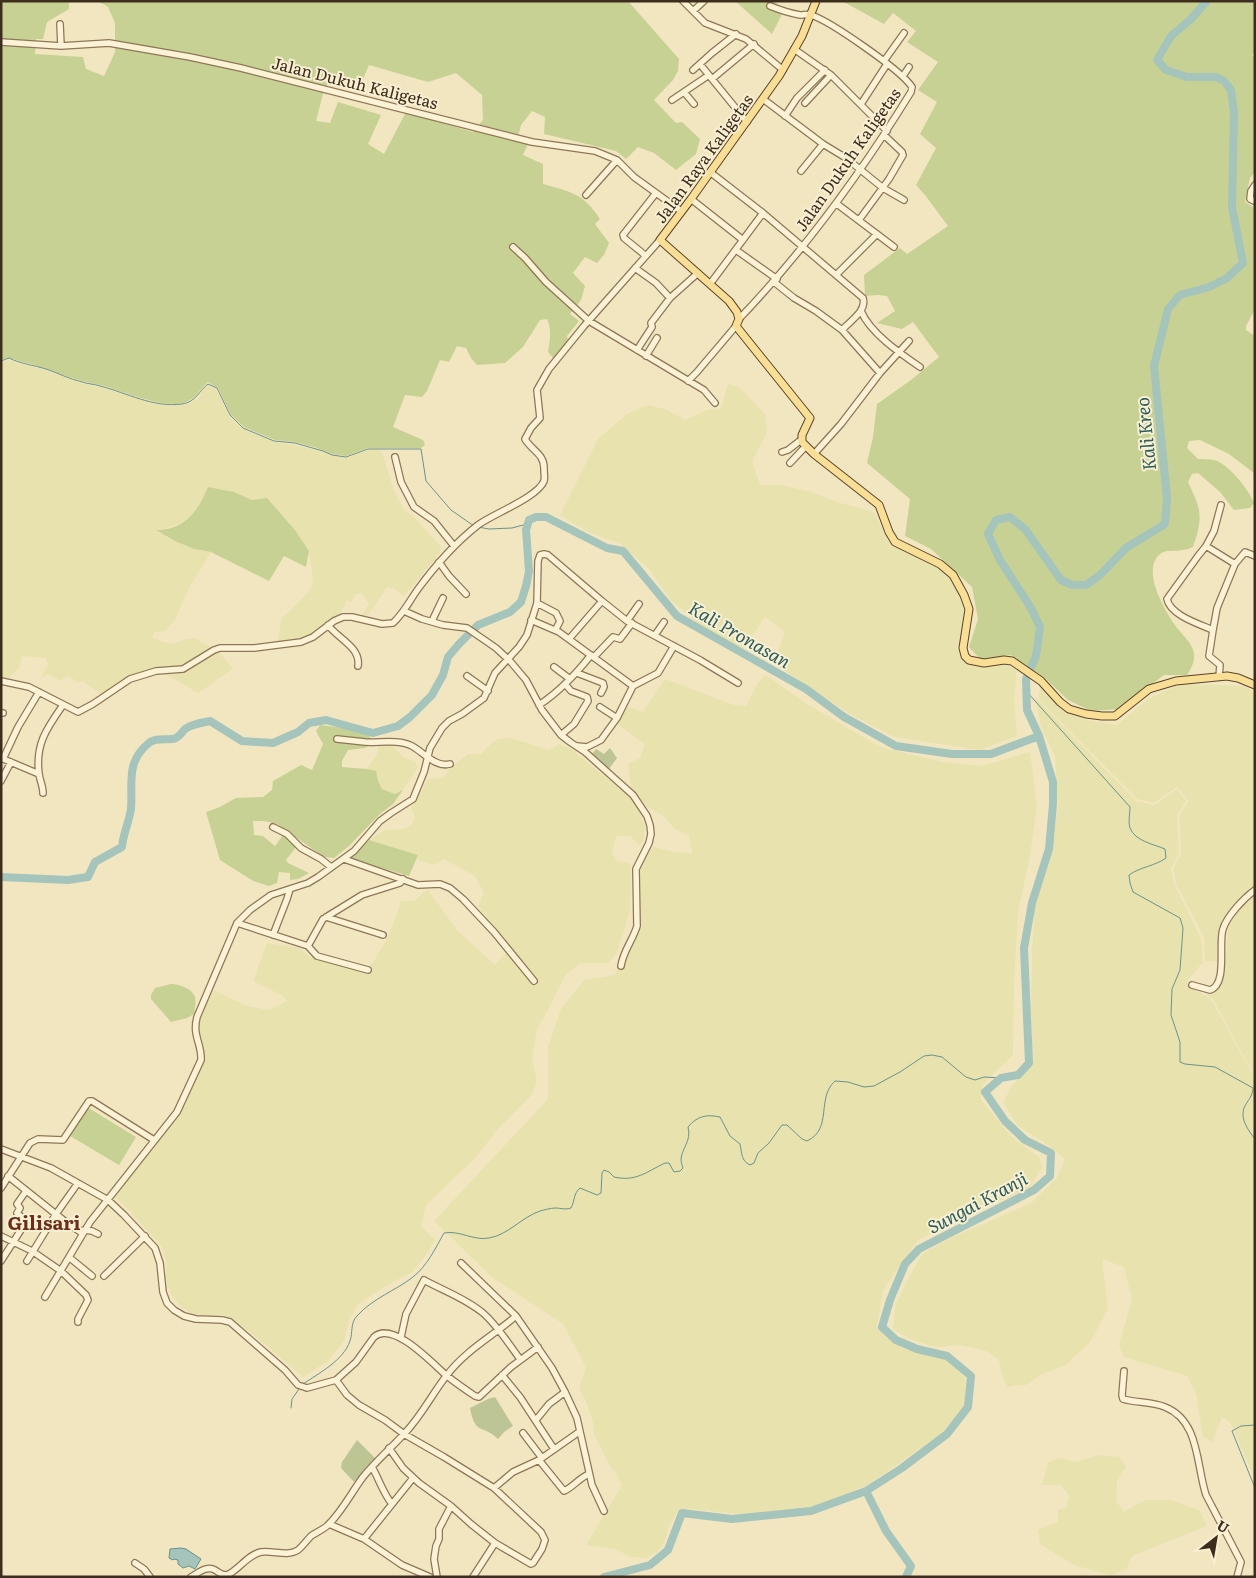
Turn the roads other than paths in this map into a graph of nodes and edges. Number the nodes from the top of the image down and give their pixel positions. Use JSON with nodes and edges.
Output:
{"nodes":[{"id":1,"x":683,"y":1,"type":"edge"},
{"id":2,"x":704,"y":1,"type":"edge"},
{"id":3,"x":816,"y":1,"type":"edge"},
{"id":4,"x":770,"y":6,"type":"dead end"},
{"id":5,"x":693,"y":11,"type":"junction"},
{"id":6,"x":810,"y":15,"type":"junction"},
{"id":7,"x":60,"y":24,"type":"dead end"},
{"id":8,"x":904,"y":33,"type":"dead end"},
{"id":9,"x":736,"y":34,"type":"junction"},
{"id":10,"x":1,"y":42,"type":"edge"},
{"id":11,"x":754,"y":44,"type":"junction"},
{"id":12,"x":61,"y":46,"type":"junction"},
{"id":13,"x":794,"y":49,"type":"junction"},
{"id":14,"x":885,"y":62,"type":"junction"},
{"id":15,"x":700,"y":64,"type":"junction"},
{"id":16,"x":909,"y":67,"type":"dead end"},
{"id":17,"x":693,"y":70,"type":"dead end"},
{"id":18,"x":783,"y":70,"type":"junction"},
{"id":19,"x":825,"y":70,"type":"junction"},
{"id":20,"x":831,"y":75,"type":"junction"},
{"id":21,"x":903,"y":76,"type":"junction"},
{"id":22,"x":711,"y":77,"type":"junction"},
{"id":23,"x":684,"y":92,"type":"junction"},
{"id":24,"x":763,"y":99,"type":"junction"},
{"id":25,"x":672,"y":100,"type":"dead end"},
{"id":26,"x":804,"y":103,"type":"dead end"},
{"id":27,"x":694,"y":104,"type":"dead end"},
{"id":28,"x":861,"y":104,"type":"junction"},
{"id":29,"x":785,"y":116,"type":"junction"},
{"id":30,"x":747,"y":122,"type":"junction"},
{"id":31,"x":886,"y":133,"type":"junction"},
{"id":32,"x":823,"y":144,"type":"junction"},
{"id":33,"x":617,"y":160,"type":"junction"},
{"id":34,"x":860,"y":169,"type":"junction"},
{"id":35,"x":801,"y":171,"type":"dead end"},
{"id":36,"x":710,"y":172,"type":"junction"},
{"id":37,"x":1255,"y":185,"type":"edge"},
{"id":38,"x":883,"y":188,"type":"junction"},
{"id":39,"x":656,"y":193,"type":"junction"},
{"id":40,"x":586,"y":195,"type":"dead end"},
{"id":41,"x":691,"y":199,"type":"junction"},
{"id":42,"x":904,"y":200,"type":"dead end"},
{"id":43,"x":1255,"y":200,"type":"edge"},
{"id":44,"x":837,"y":204,"type":"junction"},
{"id":45,"x":681,"y":211,"type":"junction"},
{"id":46,"x":763,"y":212,"type":"junction"},
{"id":47,"x":859,"y":220,"type":"junction"},
{"id":48,"x":877,"y":234,"type":"junction"},
{"id":49,"x":660,"y":240,"type":"junction"},
{"id":50,"x":743,"y":240,"type":"junction"},
{"id":51,"x":513,"y":247,"type":"dead end"},
{"id":52,"x":803,"y":247,"type":"junction"},
{"id":53,"x":894,"y":247,"type":"dead end"},
{"id":54,"x":736,"y":250,"type":"junction"},
{"id":55,"x":646,"y":256,"type":"junction"},
{"id":56,"x":635,"y":268,"type":"junction"},
{"id":57,"x":698,"y":273,"type":"junction"},
{"id":58,"x":836,"y":276,"type":"junction"},
{"id":59,"x":775,"y":281,"type":"junction"},
{"id":60,"x":710,"y":284,"type":"junction"},
{"id":61,"x":670,"y":298,"type":"junction"},
{"id":62,"x":861,"y":311,"type":"junction"},
{"id":63,"x":589,"y":320,"type":"junction"},
{"id":64,"x":737,"y":322,"type":"junction"},
{"id":65,"x":842,"y":330,"type":"junction"},
{"id":66,"x":657,"y":338,"type":"dead end"},
{"id":67,"x":909,"y":341,"type":"dead end"},
{"id":68,"x":637,"y":350,"type":"junction"},
{"id":69,"x":898,"y":352,"type":"junction"},
{"id":70,"x":646,"y":356,"type":"junction"},
{"id":71,"x":920,"y":367,"type":"dead end"},
{"id":72,"x":880,"y":372,"type":"junction"},
{"id":73,"x":688,"y":381,"type":"junction"},
{"id":74,"x":715,"y":403,"type":"dead end"},
{"id":75,"x":801,"y":440,"type":"junction"},
{"id":76,"x":806,"y":446,"type":"junction"},
{"id":77,"x":782,"y":452,"type":"dead end"},
{"id":78,"x":814,"y":454,"type":"junction"},
{"id":79,"x":395,"y":457,"type":"dead end"},
{"id":80,"x":790,"y":463,"type":"dead end"},
{"id":81,"x":1221,"y":505,"type":"dead end"},
{"id":82,"x":454,"y":546,"type":"junction"},
{"id":83,"x":1206,"y":546,"type":"junction"},
{"id":84,"x":1255,"y":556,"type":"edge"},
{"id":85,"x":439,"y":562,"type":"junction"},
{"id":86,"x":1234,"y":564,"type":"junction"},
{"id":87,"x":466,"y":594,"type":"dead end"},
{"id":88,"x":444,"y":598,"type":"dead end"},
{"id":89,"x":602,"y":601,"type":"junction"},
{"id":90,"x":537,"y":604,"type":"junction"},
{"id":91,"x":639,"y":604,"type":"dead end"},
{"id":92,"x":404,"y":611,"type":"junction"},
{"id":93,"x":531,"y":620,"type":"junction"},
{"id":94,"x":432,"y":622,"type":"junction"},
{"id":95,"x":629,"y":622,"type":"junction"},
{"id":96,"x":664,"y":622,"type":"dead end"},
{"id":97,"x":328,"y":625,"type":"junction"},
{"id":98,"x":556,"y":629,"type":"dead end"},
{"id":99,"x":1212,"y":630,"type":"junction"},
{"id":100,"x":655,"y":636,"type":"junction"},
{"id":101,"x":569,"y":639,"type":"junction"},
{"id":102,"x":674,"y":646,"type":"junction"},
{"id":103,"x":592,"y":656,"type":"junction"},
{"id":104,"x":508,"y":659,"type":"junction"},
{"id":105,"x":358,"y":666,"type":"dead end"},
{"id":106,"x":554,"y":667,"type":"dead end"},
{"id":107,"x":577,"y":673,"type":"junction"},
{"id":108,"x":467,"y":676,"type":"dead end"},
{"id":109,"x":1219,"y":677,"type":"junction"},
{"id":110,"x":570,"y":679,"type":"junction"},
{"id":111,"x":3,"y":681,"type":"edge"},
{"id":112,"x":738,"y":683,"type":"dead end"},
{"id":113,"x":565,"y":684,"type":"junction"},
{"id":114,"x":1255,"y":685,"type":"edge"},
{"id":115,"x":633,"y":686,"type":"junction"},
{"id":116,"x":1,"y":688,"type":"edge"},
{"id":117,"x":488,"y":691,"type":"junction"},
{"id":118,"x":39,"y":692,"type":"junction"},
{"id":119,"x":601,"y":693,"type":"dead end"},
{"id":120,"x":63,"y":705,"type":"junction"},
{"id":121,"x":539,"y":705,"type":"junction"},
{"id":122,"x":600,"y":707,"type":"dead end"},
{"id":123,"x":617,"y":718,"type":"junction"},
{"id":124,"x":561,"y":735,"type":"junction"},
{"id":125,"x":337,"y":739,"type":"dead end"},
{"id":126,"x":577,"y":746,"type":"junction"},
{"id":127,"x":2,"y":758,"type":"edge"},
{"id":128,"x":427,"y":758,"type":"junction"},
{"id":129,"x":11,"y":762,"type":"junction"},
{"id":130,"x":450,"y":764,"type":"dead end"},
{"id":131,"x":39,"y":774,"type":"junction"},
{"id":132,"x":1,"y":781,"type":"edge"},
{"id":133,"x":43,"y":793,"type":"dead end"},
{"id":134,"x":273,"y":827,"type":"dead end"},
{"id":135,"x":344,"y":859,"type":"junction"},
{"id":136,"x":331,"y":867,"type":"junction"},
{"id":137,"x":403,"y":879,"type":"junction"},
{"id":138,"x":290,"y":889,"type":"junction"},
{"id":139,"x":1255,"y":890,"type":"edge"},
{"id":140,"x":326,"y":917,"type":"junction"},
{"id":141,"x":237,"y":923,"type":"junction"},
{"id":142,"x":273,"y":935,"type":"junction"},
{"id":143,"x":383,"y":935,"type":"dead end"},
{"id":144,"x":308,"y":946,"type":"junction"},
{"id":145,"x":621,"y":966,"type":"dead end"},
{"id":146,"x":368,"y":970,"type":"dead end"},
{"id":147,"x":534,"y":981,"type":"dead end"},
{"id":148,"x":1192,"y":985,"type":"dead end"},
{"id":149,"x":154,"y":1140,"type":"junction"},
{"id":150,"x":2,"y":1151,"type":"edge"},
{"id":151,"x":20,"y":1157,"type":"junction"},
{"id":152,"x":8,"y":1176,"type":"junction"},
{"id":153,"x":78,"y":1184,"type":"junction"},
{"id":154,"x":1,"y":1188,"type":"edge"},
{"id":155,"x":26,"y":1191,"type":"junction"},
{"id":156,"x":108,"y":1200,"type":"junction"},
{"id":157,"x":56,"y":1214,"type":"junction"},
{"id":158,"x":83,"y":1232,"type":"junction"},
{"id":159,"x":98,"y":1234,"type":"dead end"},
{"id":160,"x":1,"y":1236,"type":"edge"},
{"id":161,"x":145,"y":1236,"type":"junction"},
{"id":162,"x":12,"y":1241,"type":"junction"},
{"id":163,"x":32,"y":1251,"type":"junction"},
{"id":164,"x":70,"y":1258,"type":"junction"},
{"id":165,"x":1,"y":1261,"type":"edge"},
{"id":166,"x":27,"y":1261,"type":"dead end"},
{"id":167,"x":461,"y":1263,"type":"dead end"},
{"id":168,"x":61,"y":1271,"type":"junction"},
{"id":169,"x":92,"y":1276,"type":"dead end"},
{"id":170,"x":104,"y":1276,"type":"dead end"},
{"id":171,"x":45,"y":1297,"type":"dead end"},
{"id":172,"x":516,"y":1316,"type":"junction"},
{"id":173,"x":78,"y":1322,"type":"dead end"},
{"id":174,"x":499,"y":1331,"type":"junction"},
{"id":175,"x":401,"y":1337,"type":"junction"},
{"id":176,"x":538,"y":1347,"type":"junction"},
{"id":177,"x":520,"y":1359,"type":"junction"},
{"id":178,"x":1124,"y":1371,"type":"dead end"},
{"id":179,"x":447,"y":1375,"type":"junction"},
{"id":180,"x":502,"y":1375,"type":"junction"},
{"id":181,"x":336,"y":1380,"type":"junction"},
{"id":182,"x":565,"y":1392,"type":"junction"},
{"id":183,"x":536,"y":1420,"type":"junction"},
{"id":184,"x":580,"y":1432,"type":"junction"},
{"id":185,"x":522,"y":1433,"type":"dead end"},
{"id":186,"x":404,"y":1434,"type":"junction"},
{"id":187,"x":389,"y":1448,"type":"junction"},
{"id":188,"x":554,"y":1449,"type":"junction"},
{"id":189,"x":541,"y":1459,"type":"junction"},
{"id":190,"x":372,"y":1467,"type":"junction"},
{"id":191,"x":589,"y":1474,"type":"junction"},
{"id":192,"x":413,"y":1478,"type":"junction"},
{"id":193,"x":494,"y":1488,"type":"junction"},
{"id":194,"x":392,"y":1504,"type":"junction"},
{"id":195,"x":452,"y":1506,"type":"junction"},
{"id":196,"x":604,"y":1511,"type":"dead end"},
{"id":197,"x":328,"y":1524,"type":"junction"},
{"id":198,"x":364,"y":1539,"type":"junction"},
{"id":199,"x":495,"y":1543,"type":"junction"},
{"id":200,"x":135,"y":1563,"type":"dead end"},
{"id":201,"x":150,"y":1577,"type":"edge"},
{"id":202,"x":191,"y":1577,"type":"edge"},
{"id":203,"x":430,"y":1577,"type":"edge"},
{"id":204,"x":437,"y":1577,"type":"edge"},
{"id":205,"x":473,"y":1577,"type":"edge"},
{"id":206,"x":1237,"y":1577,"type":"edge"}],
"edges":[{"from":1,"to":5,"type":"street"},
{"from":2,"to":5,"type":"street"},
{"from":3,"to":6,"type":"main road","name":"Jalan Raya Kaligetas"},
{"from":4,"to":6,"type":"street"},
{"from":5,"to":9,"type":"street"},
{"from":6,"to":13,"type":"main road","name":"Jalan Raya Kaligetas"},
{"from":6,"to":14,"type":"street"},
{"from":7,"to":12,"type":"street"},
{"from":8,"to":14,"type":"street"},
{"from":9,"to":11,"type":"street"},
{"from":9,"to":15,"type":"street"},
{"from":10,"to":12,"type":"street","name":"Jalan Dukuh Kaligetas"},
{"from":11,"to":18,"type":"street"},
{"from":11,"to":22,"type":"street"},
{"from":12,"to":33,"type":"street","name":"Jalan Dukuh Kaligetas"},
{"from":13,"to":18,"type":"main road","name":"Jalan Raya Kaligetas"},
{"from":13,"to":19,"type":"street"},
{"from":14,"to":21,"type":"street"},
{"from":14,"to":28,"type":"street"},
{"from":15,"to":17,"type":"street"},
{"from":15,"to":22,"type":"street"},
{"from":16,"to":21,"type":"street"},
{"from":18,"to":24,"type":"main road","name":"Jalan Raya Kaligetas"},
{"from":19,"to":20,"type":"street"},
{"from":19,"to":29,"type":"street"},
{"from":20,"to":26,"type":"street"},
{"from":20,"to":28,"type":"street"},
{"from":21,"to":31,"type":"street","name":"Jalan Dukuh Kaligetas"},
{"from":22,"to":23,"type":"street"},
{"from":22,"to":30,"type":"street"},
{"from":23,"to":25,"type":"street"},
{"from":23,"to":27,"type":"street"},
{"from":24,"to":29,"type":"street"},
{"from":24,"to":30,"type":"main road","name":"Jalan Raya Kaligetas"},
{"from":28,"to":31,"type":"street"},
{"from":29,"to":32,"type":"street"},
{"from":30,"to":36,"type":"main road","name":"Jalan Raya Kaligetas"},
{"from":31,"to":34,"type":"street","name":"Jalan Dukuh Kaligetas"},
{"from":31,"to":38,"type":"street"},
{"from":32,"to":34,"type":"street"},
{"from":32,"to":35,"type":"street"},
{"from":33,"to":39,"type":"street","name":"Jalan Dukuh Kaligetas"},
{"from":33,"to":40,"type":"street"},
{"from":34,"to":38,"type":"street"},
{"from":34,"to":44,"type":"street","name":"Jalan Dukuh Kaligetas"},
{"from":36,"to":41,"type":"main road","name":"Jalan Raya Kaligetas"},
{"from":36,"to":46,"type":"street"},
{"from":37,"to":43,"type":"street"},
{"from":38,"to":42,"type":"street"},
{"from":38,"to":47,"type":"street"},
{"from":39,"to":45,"type":"street","name":"Jalan Dukuh Kaligetas"},
{"from":39,"to":55,"type":"street"},
{"from":41,"to":45,"type":"main road","name":"Jalan Raya Kaligetas"},
{"from":41,"to":50,"type":"street"},
{"from":44,"to":47,"type":"street"},
{"from":44,"to":52,"type":"street","name":"Jalan Dukuh Kaligetas"},
{"from":45,"to":49,"type":"main road","name":"Jalan Raya Kaligetas"},
{"from":46,"to":50,"type":"street"},
{"from":46,"to":52,"type":"street"},
{"from":47,"to":48,"type":"street"},
{"from":48,"to":53,"type":"street"},
{"from":48,"to":58,"type":"street"},
{"from":49,"to":55,"type":"street"},
{"from":49,"to":57,"type":"main road","name":"Jalan Raya Kaligetas"},
{"from":50,"to":54,"type":"street"},
{"from":51,"to":63,"type":"street"},
{"from":52,"to":58,"type":"street","name":"Jalan Dukuh Kaligetas"},
{"from":52,"to":59,"type":"street","name":"Jalan Dukuh Kaligetas"},
{"from":54,"to":59,"type":"street"},
{"from":54,"to":60,"type":"street"},
{"from":55,"to":56,"type":"street"},
{"from":56,"to":61,"type":"street"},
{"from":56,"to":63,"type":"street"},
{"from":57,"to":60,"type":"main road","name":"Jalan Raya Kaligetas"},
{"from":57,"to":61,"type":"street"},
{"from":58,"to":62,"type":"street","name":"Jalan Dukuh Kaligetas"},
{"from":59,"to":64,"type":"street","name":"Jalan Dukuh Kaligetas"},
{"from":59,"to":65,"type":"street"},
{"from":60,"to":64,"type":"main road","name":"Jalan Raya Kaligetas"},
{"from":61,"to":68,"type":"street"},
{"from":62,"to":65,"type":"street"},
{"from":62,"to":69,"type":"street","name":"Jalan Dukuh Kaligetas"},
{"from":63,"to":68,"type":"street"},
{"from":63,"to":82,"type":"street"},
{"from":64,"to":73,"type":"street","name":"Jalan Dukuh Kaligetas"},
{"from":64,"to":75,"type":"main road","name":"Jalan Raya Kaligetas"},
{"from":65,"to":72,"type":"street"},
{"from":66,"to":70,"type":"street"},
{"from":67,"to":69,"type":"street"},
{"from":68,"to":70,"type":"street"},
{"from":69,"to":71,"type":"street","name":"Jalan Dukuh Kaligetas"},
{"from":69,"to":72,"type":"street"},
{"from":70,"to":73,"type":"street"},
{"from":72,"to":78,"type":"street"},
{"from":73,"to":74,"type":"street"},
{"from":75,"to":76,"type":"main road"},
{"from":75,"to":77,"type":"street"},
{"from":76,"to":78,"type":"main road"},
{"from":76,"to":80,"type":"street"},
{"from":78,"to":109,"type":"main road"},
{"from":79,"to":82,"type":"street"},
{"from":81,"to":83,"type":"street"},
{"from":82,"to":85,"type":"street"},
{"from":83,"to":86,"type":"street"},
{"from":83,"to":99,"type":"street"},
{"from":84,"to":86,"type":"street"},
{"from":85,"to":87,"type":"street"},
{"from":85,"to":92,"type":"street"},
{"from":86,"to":99,"type":"street"},
{"from":88,"to":94,"type":"street"},
{"from":89,"to":90,"type":"street"},
{"from":89,"to":95,"type":"street"},
{"from":89,"to":101,"type":"street"},
{"from":90,"to":93,"type":"street"},
{"from":90,"to":98,"type":"street"},
{"from":91,"to":95,"type":"street"},
{"from":92,"to":94,"type":"street"},
{"from":92,"to":97,"type":"street"},
{"from":93,"to":101,"type":"street"},
{"from":93,"to":104,"type":"street"},
{"from":94,"to":104,"type":"street"},
{"from":95,"to":100,"type":"street"},
{"from":95,"to":103,"type":"street"},
{"from":96,"to":100,"type":"street"},
{"from":97,"to":105,"type":"street"},
{"from":97,"to":120,"type":"street"},
{"from":99,"to":109,"type":"street"},
{"from":100,"to":102,"type":"street"},
{"from":101,"to":103,"type":"street"},
{"from":102,"to":112,"type":"street"},
{"from":102,"to":115,"type":"street"},
{"from":103,"to":107,"type":"street"},
{"from":103,"to":115,"type":"street"},
{"from":104,"to":117,"type":"street"},
{"from":104,"to":121,"type":"street"},
{"from":106,"to":110,"type":"street"},
{"from":107,"to":110,"type":"street"},
{"from":107,"to":119,"type":"street"},
{"from":108,"to":117,"type":"street"},
{"from":109,"to":114,"type":"main road"},
{"from":110,"to":113,"type":"street"},
{"from":111,"to":116,"type":"street"},
{"from":111,"to":118,"type":"street"},
{"from":113,"to":121,"type":"street"},
{"from":113,"to":124,"type":"street"},
{"from":115,"to":123,"type":"street"},
{"from":117,"to":128,"type":"street"},
{"from":118,"to":120,"type":"street"},
{"from":118,"to":127,"type":"street"},
{"from":120,"to":131,"type":"street"},
{"from":121,"to":124,"type":"street"},
{"from":122,"to":123,"type":"street"},
{"from":123,"to":126,"type":"street"},
{"from":124,"to":126,"type":"street"},
{"from":125,"to":128,"type":"street"},
{"from":126,"to":145,"type":"street"},
{"from":127,"to":129,"type":"street"},
{"from":128,"to":130,"type":"street"},
{"from":128,"to":135,"type":"street"},
{"from":129,"to":131,"type":"street"},
{"from":129,"to":132,"type":"street"},
{"from":131,"to":133,"type":"street"},
{"from":134,"to":136,"type":"street"},
{"from":135,"to":136,"type":"street"},
{"from":135,"to":137,"type":"street"},
{"from":136,"to":138,"type":"street"},
{"from":137,"to":140,"type":"street"},
{"from":137,"to":147,"type":"street"},
{"from":138,"to":141,"type":"street"},
{"from":138,"to":142,"type":"street"},
{"from":139,"to":148,"type":"street"},
{"from":140,"to":143,"type":"street"},
{"from":140,"to":144,"type":"street"},
{"from":141,"to":142,"type":"street"},
{"from":141,"to":149,"type":"street"},
{"from":142,"to":144,"type":"street"},
{"from":144,"to":146,"type":"street"},
{"from":149,"to":151,"type":"street"},
{"from":149,"to":156,"type":"street"},
{"from":150,"to":151,"type":"street"},
{"from":151,"to":152,"type":"street"},
{"from":151,"to":153,"type":"street"},
{"from":152,"to":154,"type":"street"},
{"from":152,"to":155,"type":"street"},
{"from":153,"to":156,"type":"street"},
{"from":153,"to":157,"type":"street"},
{"from":155,"to":157,"type":"street"},
{"from":155,"to":162,"type":"street"},
{"from":156,"to":158,"type":"street"},
{"from":156,"to":161,"type":"street"},
{"from":157,"to":158,"type":"street"},
{"from":157,"to":163,"type":"street"},
{"from":158,"to":159,"type":"street"},
{"from":158,"to":164,"type":"street"},
{"from":160,"to":162,"type":"street"},
{"from":161,"to":170,"type":"street"},
{"from":161,"to":181,"type":"street"},
{"from":162,"to":163,"type":"street"},
{"from":162,"to":165,"type":"street"},
{"from":163,"to":166,"type":"street"},
{"from":163,"to":168,"type":"street"},
{"from":164,"to":168,"type":"street"},
{"from":164,"to":169,"type":"street"},
{"from":167,"to":172,"type":"street"},
{"from":168,"to":171,"type":"street"},
{"from":168,"to":173,"type":"street"},
{"from":172,"to":174,"type":"street"},
{"from":172,"to":176,"type":"street"},
{"from":174,"to":175,"type":"street"},
{"from":174,"to":177,"type":"street"},
{"from":174,"to":179,"type":"street"},
{"from":175,"to":179,"type":"street"},
{"from":175,"to":181,"type":"street"},
{"from":176,"to":177,"type":"street"},
{"from":176,"to":182,"type":"street"},
{"from":177,"to":180,"type":"street"},
{"from":178,"to":206,"type":"street"},
{"from":179,"to":180,"type":"street"},
{"from":179,"to":186,"type":"street"},
{"from":180,"to":183,"type":"street"},
{"from":181,"to":186,"type":"street"},
{"from":182,"to":183,"type":"street"},
{"from":182,"to":184,"type":"street"},
{"from":183,"to":188,"type":"street"},
{"from":184,"to":188,"type":"street"},
{"from":184,"to":191,"type":"street"},
{"from":185,"to":189,"type":"street"},
{"from":186,"to":187,"type":"street"},
{"from":186,"to":193,"type":"street"},
{"from":187,"to":190,"type":"street"},
{"from":187,"to":192,"type":"street"},
{"from":188,"to":189,"type":"street"},
{"from":189,"to":191,"type":"street"},
{"from":189,"to":193,"type":"street"},
{"from":190,"to":194,"type":"street"},
{"from":190,"to":197,"type":"street"},
{"from":191,"to":196,"type":"street"},
{"from":192,"to":194,"type":"street"},
{"from":192,"to":195,"type":"street"},
{"from":193,"to":199,"type":"street"},
{"from":194,"to":198,"type":"street"},
{"from":195,"to":199,"type":"street"},
{"from":195,"to":204,"type":"street"},
{"from":197,"to":198,"type":"street"},
{"from":197,"to":202,"type":"street"},
{"from":198,"to":203,"type":"street"},
{"from":199,"to":205,"type":"street"},
{"from":200,"to":201,"type":"street"}]}
